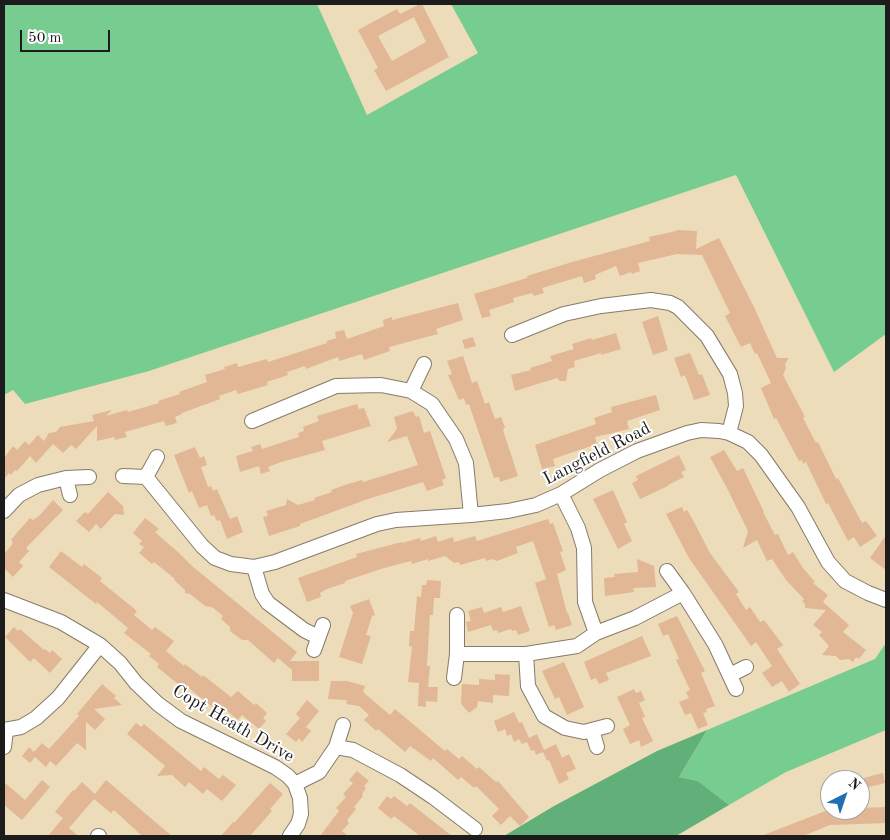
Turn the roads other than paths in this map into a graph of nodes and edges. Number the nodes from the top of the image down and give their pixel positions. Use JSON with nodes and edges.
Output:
{"nodes":[{"id":1,"x":512,"y":335,"type":"dead end"},
{"id":2,"x":424,"y":364,"type":"dead end"},
{"id":3,"x":411,"y":391,"type":"junction"},
{"id":4,"x":252,"y":421,"type":"dead end"},
{"id":5,"x":729,"y":433,"type":"junction"},
{"id":6,"x":157,"y":457,"type":"dead end"},
{"id":7,"x":123,"y":476,"type":"dead end"},
{"id":8,"x":89,"y":477,"type":"dead end"},
{"id":9,"x":146,"y":477,"type":"junction"},
{"id":10,"x":66,"y":478,"type":"junction"},
{"id":11,"x":561,"y":494,"type":"junction"},
{"id":12,"x":70,"y":495,"type":"dead end"},
{"id":13,"x":4,"y":511,"type":"edge"},
{"id":14,"x":471,"y":515,"type":"junction"},
{"id":15,"x":254,"y":567,"type":"junction"},
{"id":16,"x":667,"y":571,"type":"dead end"},
{"id":17,"x":683,"y":593,"type":"junction"},
{"id":18,"x":4,"y":600,"type":"edge"},
{"id":19,"x":886,"y":600,"type":"edge"},
{"id":20,"x":457,"y":615,"type":"dead end"},
{"id":21,"x":596,"y":633,"type":"junction"},
{"id":22,"x":319,"y":637,"type":"dead end"},
{"id":23,"x":100,"y":645,"type":"junction"},
{"id":24,"x":458,"y":654,"type":"junction"},
{"id":25,"x":526,"y":654,"type":"junction"},
{"id":26,"x":746,"y":667,"type":"dead end"},
{"id":27,"x":730,"y":675,"type":"junction"},
{"id":28,"x":454,"y":678,"type":"dead end"},
{"id":29,"x":736,"y":688,"type":"dead end"},
{"id":30,"x":343,"y":726,"type":"dead end"},
{"id":31,"x":607,"y":726,"type":"dead end"},
{"id":32,"x":5,"y":730,"type":"edge"},
{"id":33,"x":592,"y":730,"type":"junction"},
{"id":34,"x":4,"y":747,"type":"edge"},
{"id":35,"x":336,"y":747,"type":"junction"},
{"id":36,"x":597,"y":747,"type":"dead end"},
{"id":37,"x":296,"y":784,"type":"junction"},
{"id":38,"x":474,"y":829,"type":"dead end"},
{"id":39,"x":291,"y":836,"type":"edge"}],
"edges":[{"from":1,"to":5,"type":"street"},
{"from":2,"to":3,"type":"street"},
{"from":3,"to":4,"type":"street"},
{"from":3,"to":14,"type":"street"},
{"from":5,"to":11,"type":"street","name":"Langfield Road"},
{"from":5,"to":19,"type":"street","name":"Langfield Road"},
{"from":6,"to":9,"type":"street"},
{"from":7,"to":9,"type":"street"},
{"from":8,"to":10,"type":"street"},
{"from":9,"to":15,"type":"street","name":"Langfield Road"},
{"from":10,"to":12,"type":"street"},
{"from":10,"to":13,"type":"street"},
{"from":11,"to":14,"type":"street","name":"Langfield Road"},
{"from":11,"to":21,"type":"street"},
{"from":14,"to":15,"type":"street","name":"Langfield Road"},
{"from":15,"to":22,"type":"street"},
{"from":16,"to":17,"type":"street"},
{"from":17,"to":21,"type":"street"},
{"from":17,"to":27,"type":"street"},
{"from":18,"to":23,"type":"street","name":"Copt Heath Drive"},
{"from":20,"to":24,"type":"street"},
{"from":21,"to":25,"type":"street"},
{"from":23,"to":32,"type":"street"},
{"from":23,"to":37,"type":"street","name":"Copt Heath Drive"},
{"from":24,"to":25,"type":"street"},
{"from":24,"to":28,"type":"street"},
{"from":25,"to":33,"type":"street"},
{"from":26,"to":27,"type":"street"},
{"from":27,"to":29,"type":"street"},
{"from":30,"to":35,"type":"street","name":"Copt Heath Drive"},
{"from":31,"to":33,"type":"street"},
{"from":32,"to":34,"type":"street"},
{"from":33,"to":36,"type":"street"},
{"from":35,"to":37,"type":"street","name":"Copt Heath Drive"},
{"from":35,"to":38,"type":"street"},
{"from":37,"to":39,"type":"street","name":"Copt Heath Drive"}]}
